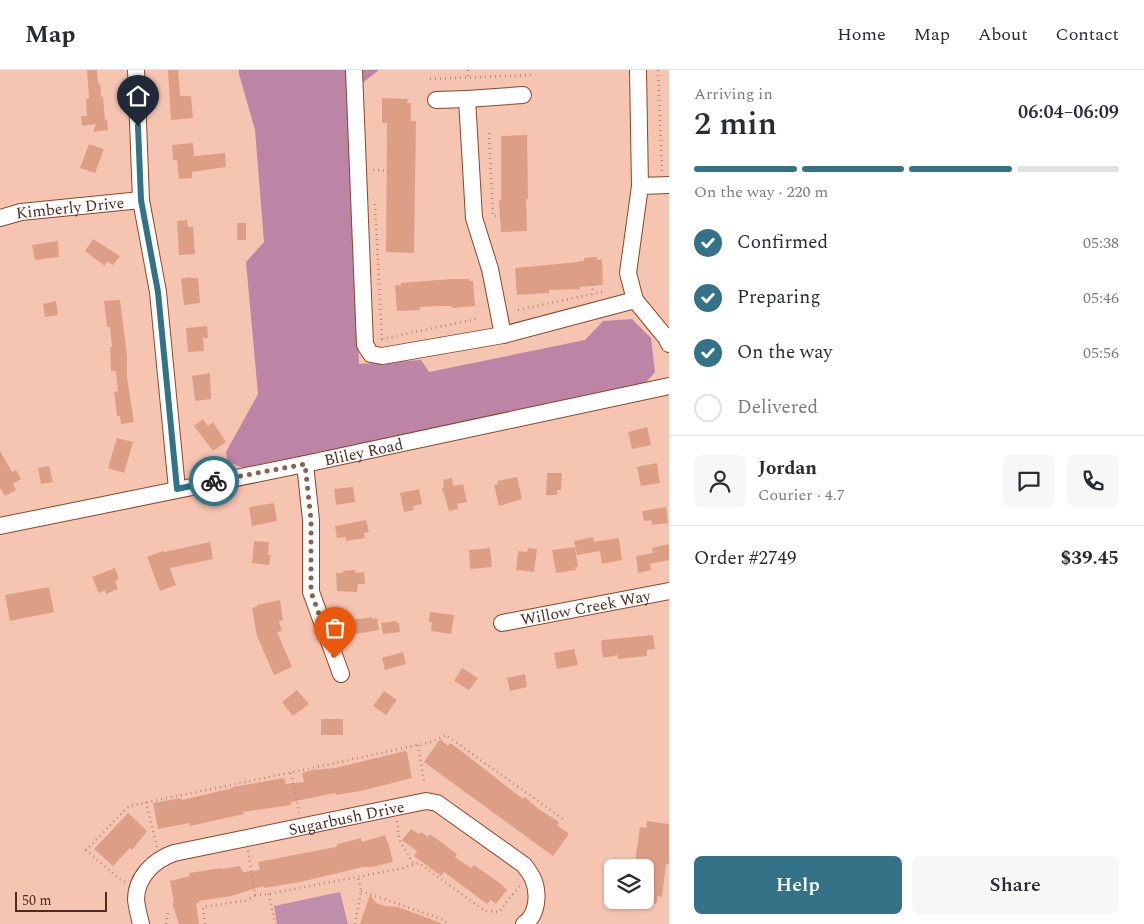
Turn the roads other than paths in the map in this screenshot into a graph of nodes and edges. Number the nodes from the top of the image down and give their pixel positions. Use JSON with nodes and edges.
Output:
{"nodes":[{"id":1,"x":136,"y":70,"type":"edge"},
{"id":2,"x":354,"y":70,"type":"edge"},
{"id":3,"x":638,"y":70,"type":"edge"},
{"id":4,"x":523,"y":95,"type":"dead end"},
{"id":5,"x":467,"y":99,"type":"junction"},
{"id":6,"x":436,"y":100,"type":"dead end"},
{"id":7,"x":669,"y":185,"type":"edge"},
{"id":8,"x":640,"y":186,"type":"junction"},
{"id":9,"x":141,"y":200,"type":"junction"},
{"id":10,"x":0,"y":218,"type":"edge"},
{"id":11,"x":635,"y":300,"type":"junction"},
{"id":12,"x":502,"y":335,"type":"junction"},
{"id":13,"x":669,"y":344,"type":"edge"},
{"id":14,"x":669,"y":386,"type":"edge"},
{"id":15,"x":305,"y":464,"type":"junction"},
{"id":16,"x":177,"y":489,"type":"junction"},
{"id":17,"x":0,"y":526,"type":"edge"},
{"id":18,"x":669,"y":591,"type":"edge"},
{"id":19,"x":502,"y":623,"type":"dead end"},
{"id":20,"x":341,"y":674,"type":"dead end"},
{"id":21,"x":141,"y":924,"type":"edge"},
{"id":22,"x":524,"y":924,"type":"edge"}],
"edges":[{"from":1,"to":9,"type":"street"},
{"from":2,"to":12,"type":"street"},
{"from":3,"to":8,"type":"street"},
{"from":4,"to":5,"type":"street"},
{"from":5,"to":6,"type":"street"},
{"from":5,"to":12,"type":"street"},
{"from":7,"to":8,"type":"street"},
{"from":8,"to":11,"type":"street"},
{"from":9,"to":10,"type":"street","name":"Kimberly Drive"},
{"from":9,"to":16,"type":"street"},
{"from":11,"to":12,"type":"street"},
{"from":11,"to":13,"type":"street"},
{"from":14,"to":15,"type":"street","name":"Bliley Road"},
{"from":15,"to":16,"type":"street","name":"Bliley Road"},
{"from":15,"to":20,"type":"street"},
{"from":16,"to":17,"type":"street","name":"Bliley Road"},
{"from":18,"to":19,"type":"street","name":"Willow Creek Way"},
{"from":21,"to":22,"type":"street","name":"Sugarbush Drive"}]}
